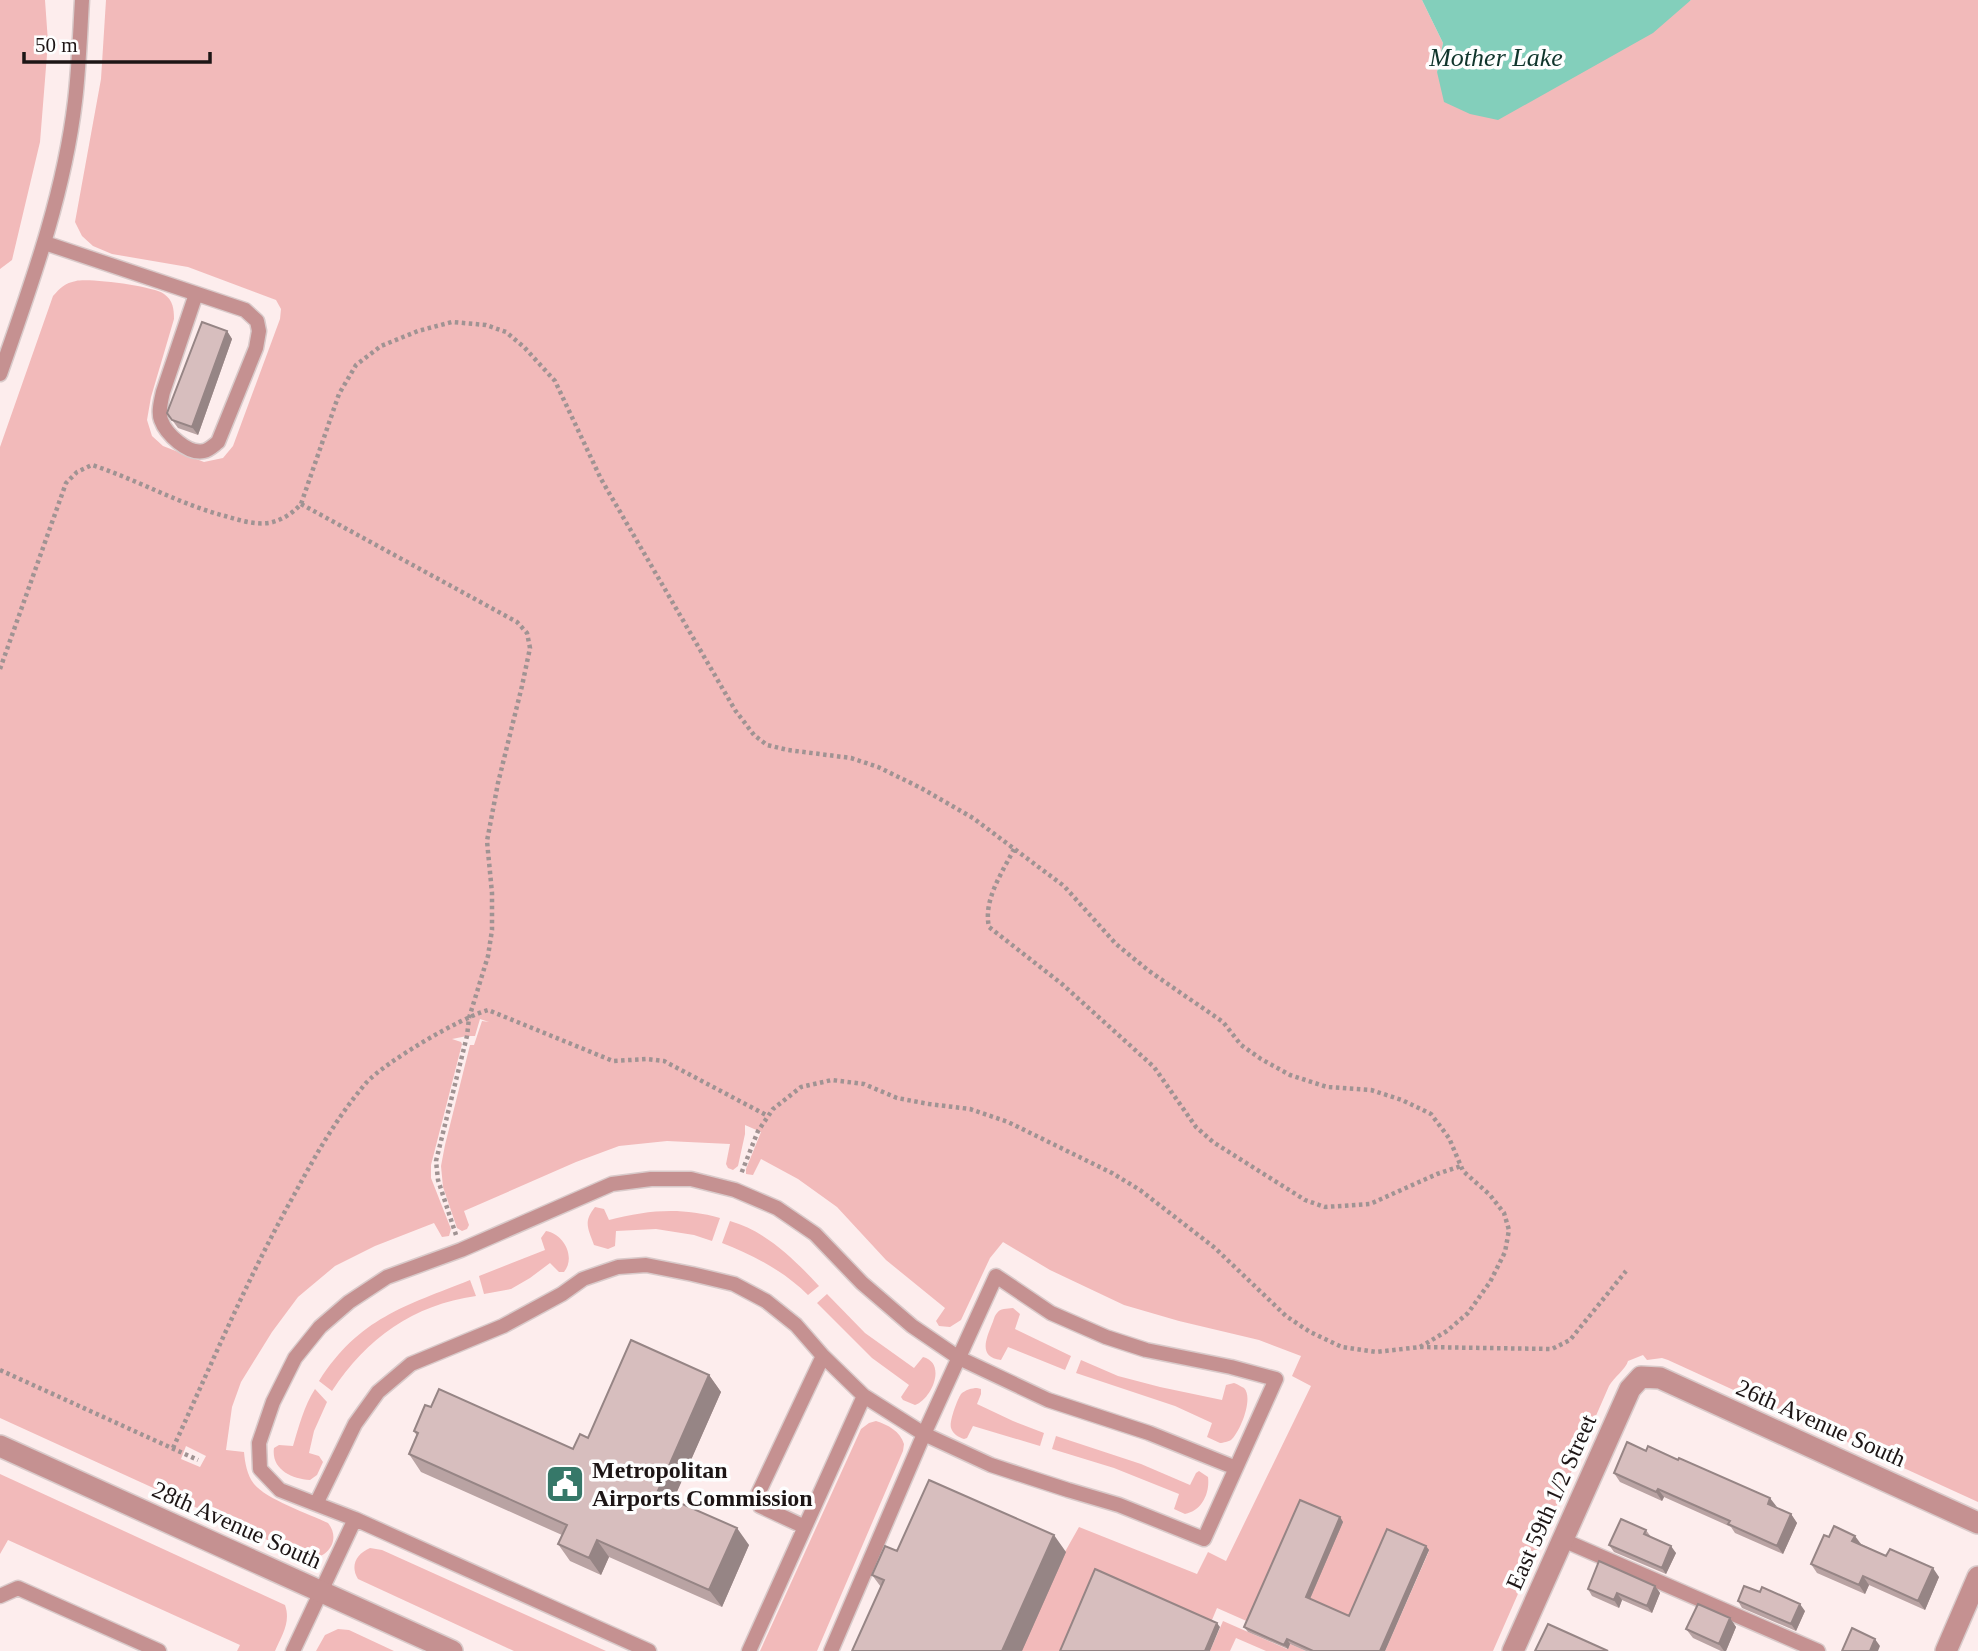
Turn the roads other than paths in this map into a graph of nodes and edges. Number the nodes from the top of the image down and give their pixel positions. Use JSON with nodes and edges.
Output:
{"nodes":[{"id":1,"x":82,"y":0,"type":"edge"},
{"id":2,"x":45,"y":243,"type":"junction"},
{"id":3,"x":197,"y":294,"type":"junction"},
{"id":4,"x":0,"y":374,"type":"edge"},
{"id":5,"x":823,"y":1356,"type":"junction"},
{"id":6,"x":959,"y":1358,"type":"junction"},
{"id":7,"x":1641,"y":1377,"type":"joint"},
{"id":8,"x":864,"y":1396,"type":"junction"},
{"id":9,"x":924,"y":1434,"type":"junction"},
{"id":10,"x":0,"y":1446,"type":"edge"},
{"id":11,"x":1236,"y":1468,"type":"junction"},
{"id":12,"x":316,"y":1504,"type":"junction"},
{"id":13,"x":355,"y":1519,"type":"junction"},
{"id":14,"x":1978,"y":1523,"type":"edge"},
{"id":15,"x":805,"y":1527,"type":"junction"},
{"id":16,"x":1563,"y":1540,"type":"junction"},
{"id":17,"x":1978,"y":1577,"type":"edge"},
{"id":18,"x":322,"y":1592,"type":"junction"},
{"id":19,"x":0,"y":1597,"type":"edge"},
{"id":20,"x":159,"y":1651,"type":"edge"},
{"id":21,"x":293,"y":1651,"type":"edge"},
{"id":22,"x":452,"y":1651,"type":"edge"},
{"id":23,"x":649,"y":1651,"type":"edge"},
{"id":24,"x":749,"y":1651,"type":"edge"},
{"id":25,"x":831,"y":1651,"type":"edge"},
{"id":26,"x":1513,"y":1651,"type":"edge"},
{"id":27,"x":1818,"y":1651,"type":"edge"},
{"id":28,"x":1946,"y":1651,"type":"edge"}],
"edges":[{"from":1,"to":2,"type":"lane"},
{"from":2,"to":3,"type":"lane"},
{"from":2,"to":4,"type":"lane"},
{"from":3,"to":3,"type":"lane"},
{"from":5,"to":8,"type":"lane"},
{"from":5,"to":12,"type":"lane"},
{"from":5,"to":15,"type":"lane"},
{"from":6,"to":9,"type":"lane"},
{"from":6,"to":11,"type":"lane"},
{"from":6,"to":11,"type":"lane"},
{"from":6,"to":12,"type":"lane"},
{"from":7,"to":14,"type":"street","name":"26th Avenue South"},
{"from":7,"to":16,"type":"street","name":"East 59th 1/2 Street"},
{"from":8,"to":9,"type":"lane"},
{"from":8,"to":15,"type":"lane"},
{"from":9,"to":11,"type":"lane"},
{"from":9,"to":25,"type":"lane"},
{"from":10,"to":18,"type":"street","name":"28th Avenue South"},
{"from":12,"to":13,"type":"lane"},
{"from":13,"to":18,"type":"lane"},
{"from":13,"to":23,"type":"lane"},
{"from":15,"to":24,"type":"lane"},
{"from":16,"to":26,"type":"street","name":"East 59th 1/2 Street"},
{"from":16,"to":27,"type":"lane"},
{"from":17,"to":28,"type":"street"},
{"from":18,"to":21,"type":"lane"},
{"from":18,"to":22,"type":"street","name":"28th Avenue South"},
{"from":19,"to":20,"type":"lane"}]}
